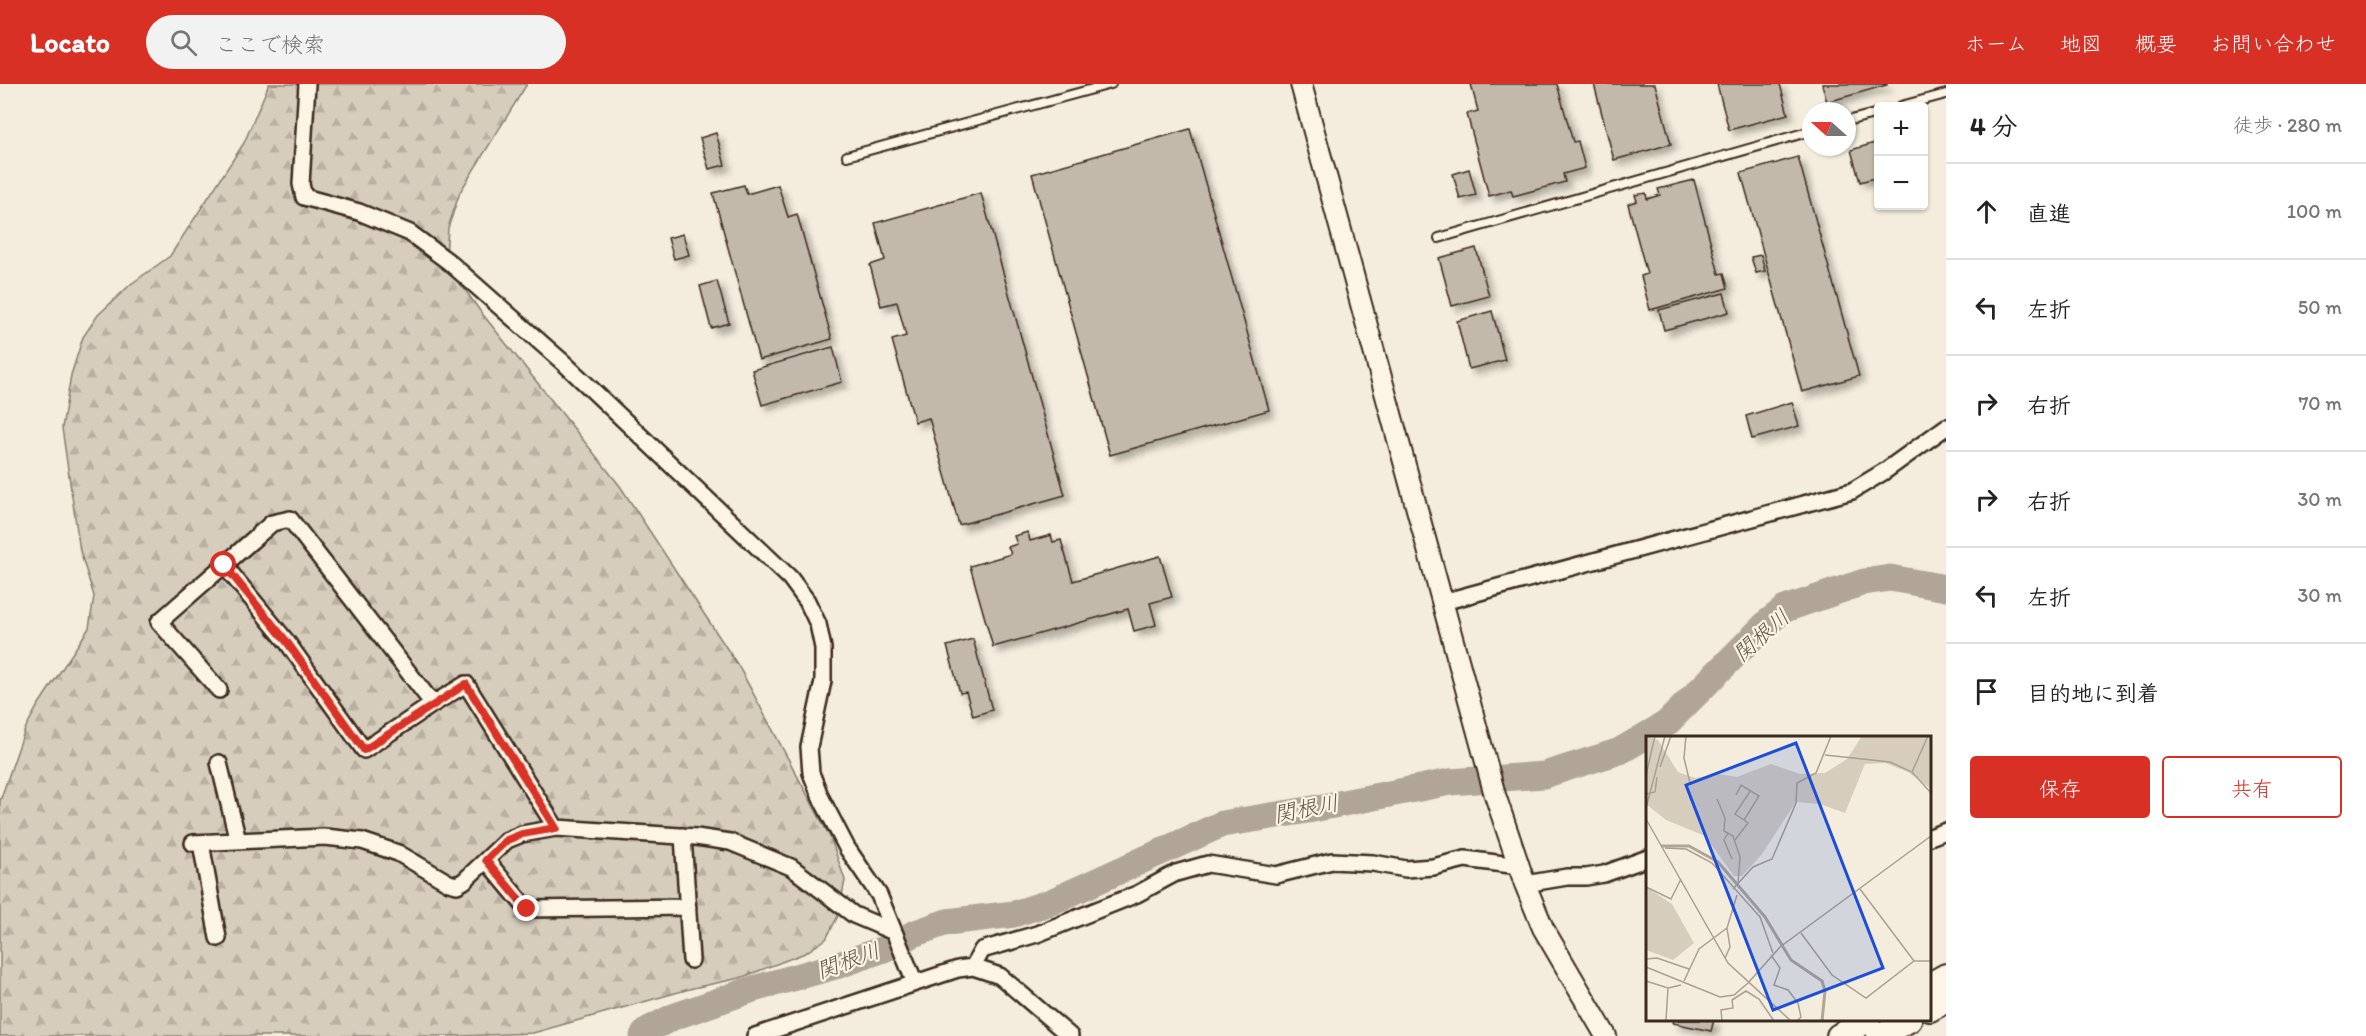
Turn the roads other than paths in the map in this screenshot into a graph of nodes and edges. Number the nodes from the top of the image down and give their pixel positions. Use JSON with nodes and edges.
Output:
{"nodes":[{"id":1,"x":307,"y":84,"type":"edge"},
{"id":2,"x":1111,"y":84,"type":"edge"},
{"id":3,"x":1301,"y":84,"type":"edge"},
{"id":4,"x":1946,"y":94,"type":"edge"},
{"id":5,"x":1916,"y":102,"type":"edge"},
{"id":6,"x":1874,"y":114,"type":"edge"},
{"id":7,"x":1856,"y":119,"type":"edge"},
{"id":8,"x":1802,"y":134,"type":"edge"},
{"id":9,"x":847,"y":156,"type":"dead end"},
{"id":10,"x":1439,"y":238,"type":"dead end"},
{"id":11,"x":1946,"y":427,"type":"edge"},
{"id":12,"x":224,"y":565,"type":"junction"},
{"id":13,"x":1443,"y":602,"type":"junction"},
{"id":14,"x":219,"y":690,"type":"dead end"},
{"id":15,"x":433,"y":704,"type":"junction"},
{"id":16,"x":219,"y":763,"type":"dead end"},
{"id":17,"x":556,"y":828,"type":"junction"},
{"id":18,"x":1946,"y":831,"type":"edge"},
{"id":19,"x":684,"y":836,"type":"junction"},
{"id":20,"x":1931,"y":836,"type":"edge"},
{"id":21,"x":238,"y":841,"type":"junction"},
{"id":22,"x":1646,"y":858,"type":"edge"},
{"id":23,"x":486,"y":860,"type":"junction"},
{"id":24,"x":1519,"y":866,"type":"junction"},
{"id":25,"x":1526,"y":884,"type":"junction"},
{"id":26,"x":688,"y":907,"type":"junction"},
{"id":27,"x":894,"y":932,"type":"junction"},
{"id":28,"x":218,"y":938,"type":"dead end"},
{"id":29,"x":691,"y":960,"type":"dead end"},
{"id":30,"x":973,"y":967,"type":"junction"},
{"id":31,"x":1946,"y":976,"type":"edge"},
{"id":32,"x":915,"y":983,"type":"junction"},
{"id":33,"x":1938,"y":1003,"type":"edge"},
{"id":34,"x":1866,"y":1021,"type":"edge"},
{"id":35,"x":1908,"y":1021,"type":"edge"},
{"id":36,"x":755,"y":1036,"type":"edge"},
{"id":37,"x":1070,"y":1036,"type":"edge"},
{"id":38,"x":1606,"y":1036,"type":"edge"},
{"id":39,"x":1839,"y":1036,"type":"edge"},
{"id":40,"x":1879,"y":1036,"type":"edge"}],
"edges":[{"from":1,"to":27,"type":"street"},
{"from":2,"to":9,"type":"lane"},
{"from":3,"to":13,"type":"street"},
{"from":4,"to":5,"type":"lane"},
{"from":6,"to":7,"type":"lane"},
{"from":8,"to":10,"type":"lane"},
{"from":11,"to":13,"type":"street"},
{"from":12,"to":14,"type":"street"},
{"from":12,"to":15,"type":"street"},
{"from":12,"to":15,"type":"street"},
{"from":13,"to":24,"type":"street"},
{"from":15,"to":17,"type":"street"},
{"from":16,"to":21,"type":"street"},
{"from":17,"to":19,"type":"street"},
{"from":17,"to":23,"type":"street"},
{"from":18,"to":20,"type":"street"},
{"from":19,"to":26,"type":"street"},
{"from":19,"to":27,"type":"street"},
{"from":21,"to":23,"type":"street"},
{"from":21,"to":28,"type":"street"},
{"from":22,"to":25,"type":"street"},
{"from":23,"to":26,"type":"street"},
{"from":24,"to":25,"type":"street"},
{"from":24,"to":30,"type":"street"},
{"from":25,"to":38,"type":"street"},
{"from":26,"to":29,"type":"street"},
{"from":27,"to":32,"type":"street"},
{"from":30,"to":32,"type":"street"},
{"from":30,"to":37,"type":"street"},
{"from":31,"to":33,"type":"main road"},
{"from":32,"to":36,"type":"street"},
{"from":34,"to":39,"type":"main road"},
{"from":35,"to":40,"type":"main road"}]}
